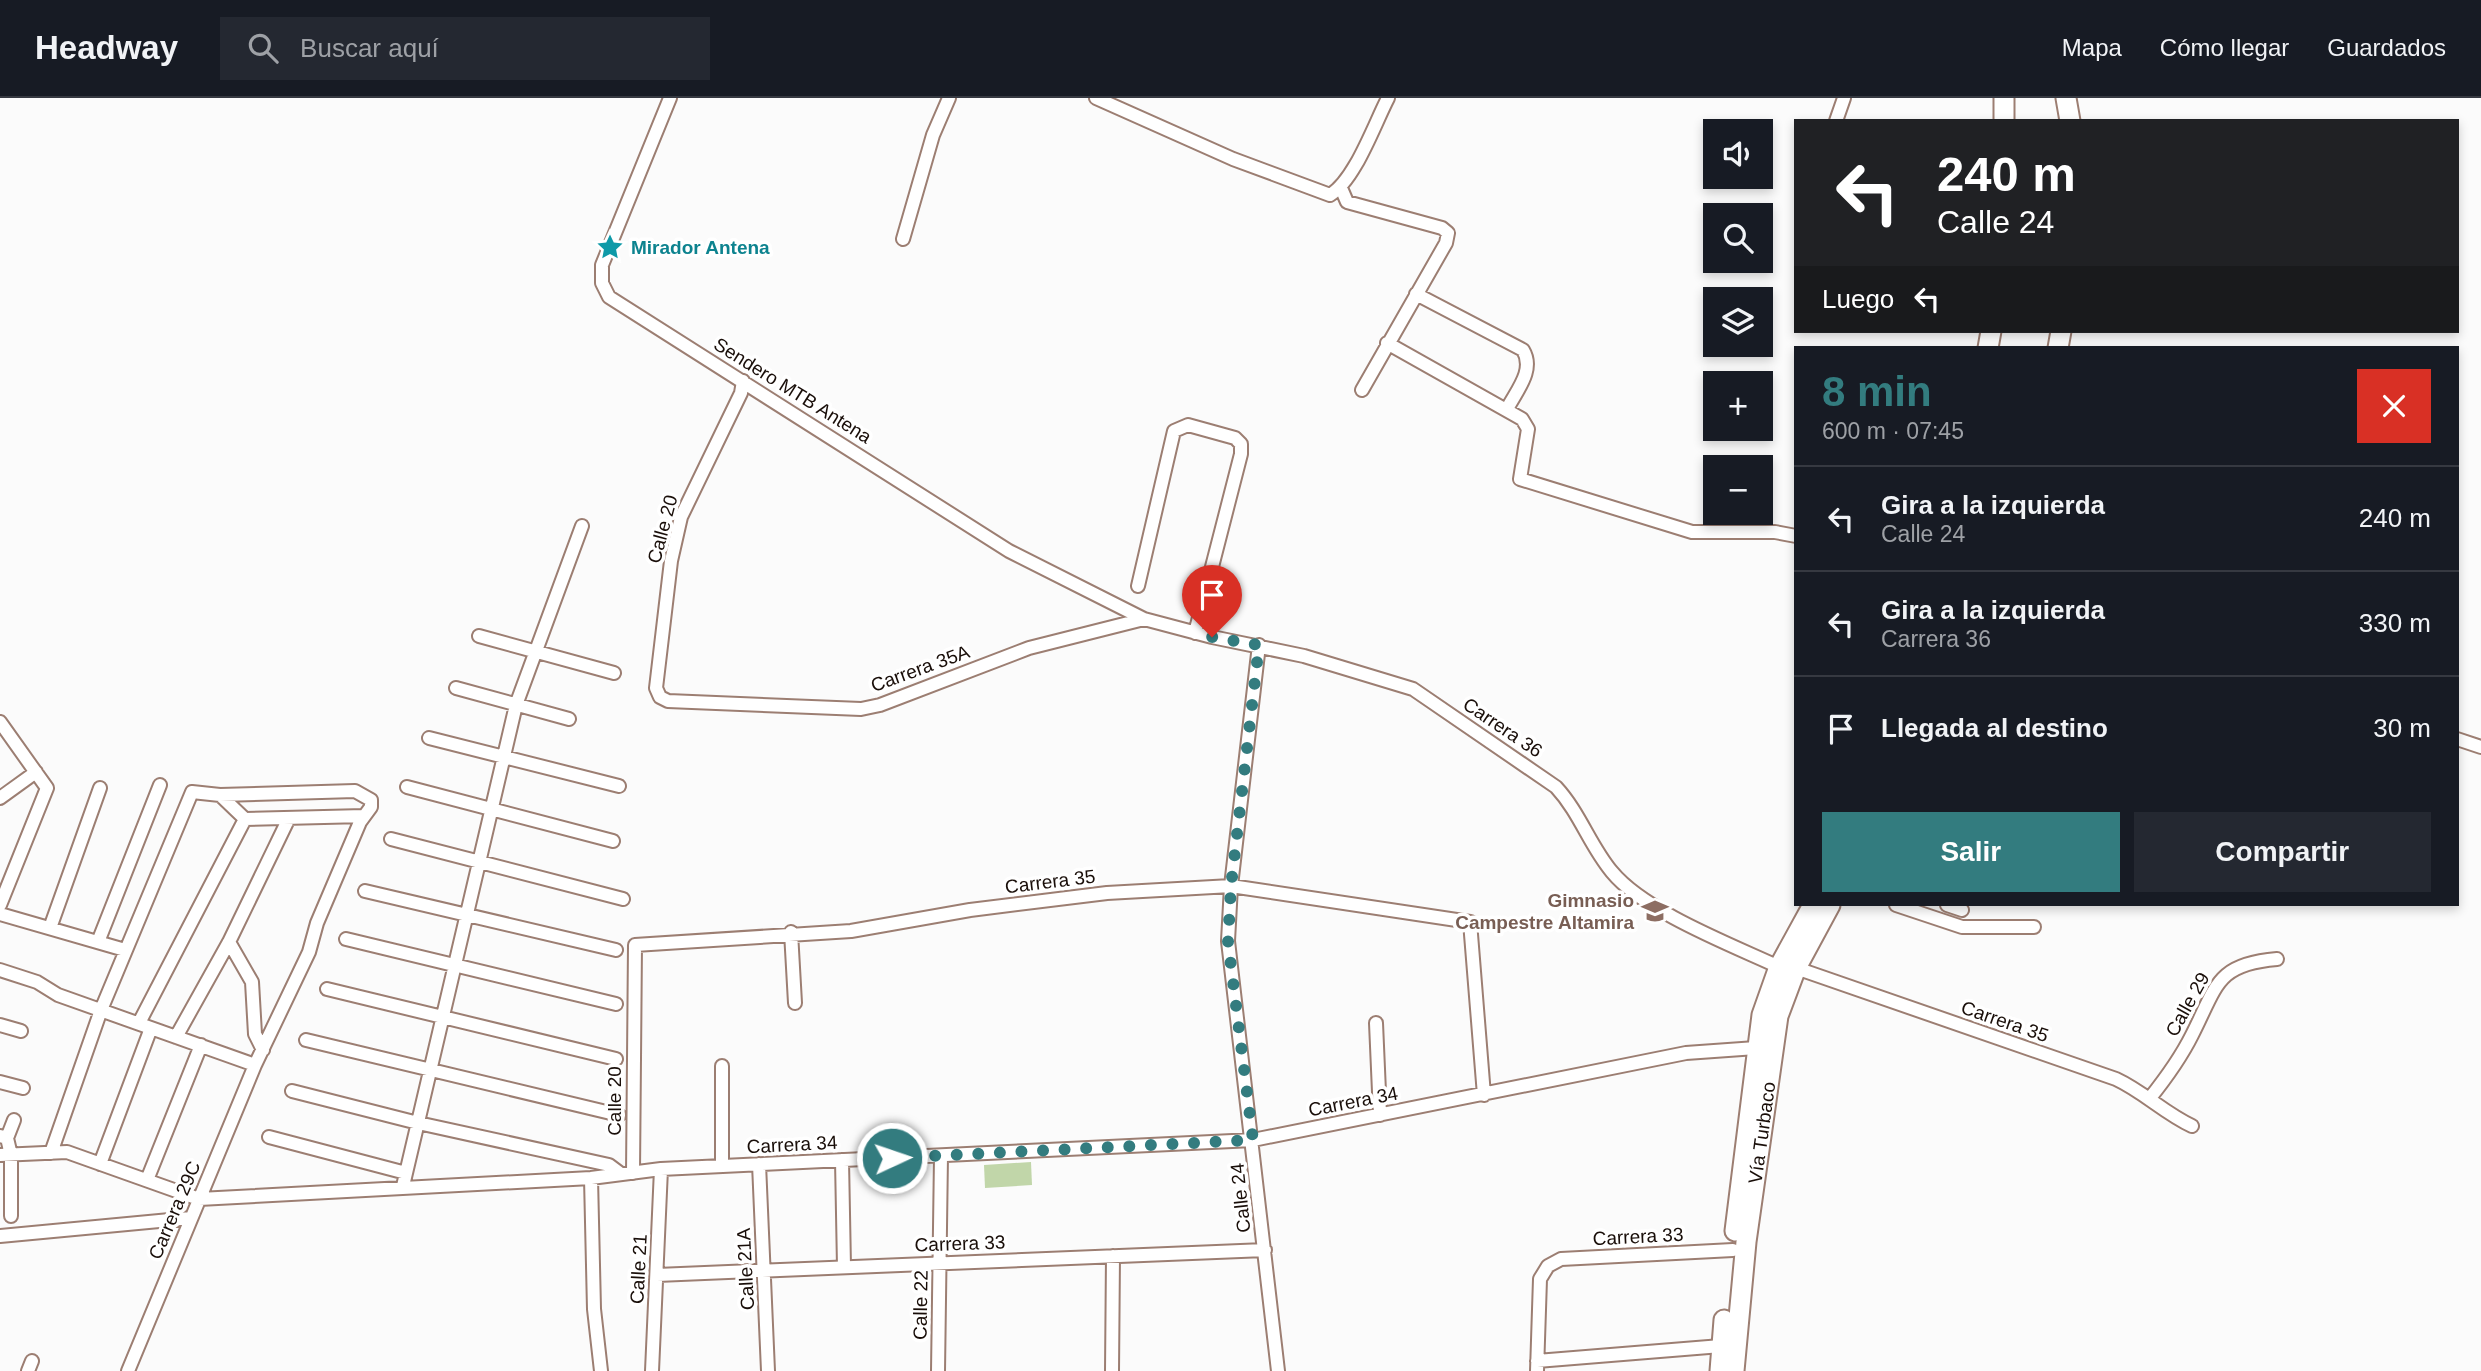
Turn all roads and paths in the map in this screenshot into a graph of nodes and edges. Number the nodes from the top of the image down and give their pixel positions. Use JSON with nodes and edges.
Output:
{"nodes":[{"id":1,"x":670,"y":98,"type":"edge"},
{"id":2,"x":949,"y":98,"type":"edge"},
{"id":3,"x":1096,"y":98,"type":"edge"},
{"id":4,"x":1388,"y":98,"type":"edge"},
{"id":5,"x":1844,"y":98,"type":"edge"},
{"id":6,"x":2004,"y":98,"type":"edge"},
{"id":7,"x":2066,"y":98,"type":"edge"},
{"id":8,"x":1837,"y":119,"type":"edge"},
{"id":9,"x":2004,"y":119,"type":"edge"},
{"id":10,"x":2070,"y":119,"type":"edge"},
{"id":11,"x":1341,"y":188,"type":"junction"},
{"id":12,"x":903,"y":239,"type":"dead end"},
{"id":13,"x":1416,"y":294,"type":"junction"},
{"id":14,"x":1387,"y":343,"type":"junction"},
{"id":15,"x":743,"y":381,"type":"junction"},
{"id":16,"x":1362,"y":390,"type":"dead end"},
{"id":17,"x":1507,"y":409,"type":"junction"},
{"id":18,"x":582,"y":526,"type":"dead end"},
{"id":19,"x":1794,"y":536,"type":"edge"},
{"id":20,"x":1138,"y":586,"type":"dead end"},
{"id":21,"x":1144,"y":618,"type":"junction"},
{"id":22,"x":1195,"y":632,"type":"junction"},
{"id":23,"x":479,"y":636,"type":"dead end"},
{"id":24,"x":1259,"y":645,"type":"junction"},
{"id":25,"x":536,"y":652,"type":"junction"},
{"id":26,"x":614,"y":673,"type":"dead end"},
{"id":27,"x":456,"y":688,"type":"dead end"},
{"id":28,"x":660,"y":697,"type":"joint"},
{"id":29,"x":516,"y":705,"type":"junction"},
{"id":30,"x":569,"y":719,"type":"dead end"},
{"id":31,"x":0,"y":722,"type":"edge"},
{"id":32,"x":429,"y":738,"type":"dead end"},
{"id":33,"x":2459,"y":740,"type":"edge"},
{"id":34,"x":2481,"y":747,"type":"edge"},
{"id":35,"x":506,"y":758,"type":"junction"},
{"id":36,"x":36,"y":772,"type":"junction"},
{"id":37,"x":160,"y":785,"type":"dead end"},
{"id":38,"x":619,"y":786,"type":"dead end"},
{"id":39,"x":407,"y":787,"type":"dead end"},
{"id":40,"x":100,"y":788,"type":"dead end"},
{"id":41,"x":220,"y":795,"type":"junction"},
{"id":42,"x":0,"y":798,"type":"edge"},
{"id":43,"x":494,"y":810,"type":"junction"},
{"id":44,"x":364,"y":816,"type":"junction"},
{"id":45,"x":289,"y":818,"type":"junction"},
{"id":46,"x":245,"y":819,"type":"junction"},
{"id":47,"x":391,"y":839,"type":"dead end"},
{"id":48,"x":613,"y":841,"type":"dead end"},
{"id":49,"x":480,"y":862,"type":"junction"},
{"id":50,"x":1231,"y":886,"type":"junction"},
{"id":51,"x":365,"y":891,"type":"dead end"},
{"id":52,"x":623,"y":899,"type":"dead end"},
{"id":53,"x":0,"y":905,"type":"edge"},
{"id":54,"x":1812,"y":906,"type":"edge"},
{"id":55,"x":1829,"y":906,"type":"edge"},
{"id":56,"x":1899,"y":906,"type":"edge"},
{"id":57,"x":1950,"y":906,"type":"edge"},
{"id":58,"x":1962,"y":910,"type":"dead end"},
{"id":59,"x":0,"y":914,"type":"edge"},
{"id":60,"x":467,"y":915,"type":"junction"},
{"id":61,"x":2034,"y":927,"type":"dead end"},
{"id":62,"x":50,"y":928,"type":"junction"},
{"id":63,"x":791,"y":932,"type":"junction"},
{"id":64,"x":346,"y":939,"type":"dead end"},
{"id":65,"x":98,"y":942,"type":"junction"},
{"id":66,"x":229,"y":942,"type":"junction"},
{"id":67,"x":635,"y":945,"type":"joint"},
{"id":68,"x":125,"y":950,"type":"junction"},
{"id":69,"x":616,"y":950,"type":"dead end"},
{"id":70,"x":2277,"y":959,"type":"dead end"},
{"id":71,"x":455,"y":965,"type":"junction"},
{"id":72,"x":1788,"y":967,"type":"junction"},
{"id":73,"x":0,"y":970,"type":"edge"},
{"id":74,"x":327,"y":989,"type":"dead end"},
{"id":75,"x":616,"y":1003,"type":"dead end"},
{"id":76,"x":795,"y":1003,"type":"dead end"},
{"id":77,"x":101,"y":1010,"type":"junction"},
{"id":78,"x":443,"y":1017,"type":"junction"},
{"id":79,"x":1377,"y":1023,"type":"dead end"},
{"id":80,"x":0,"y":1025,"type":"edge"},
{"id":81,"x":145,"y":1026,"type":"junction"},
{"id":82,"x":21,"y":1031,"type":"dead end"},
{"id":83,"x":176,"y":1037,"type":"junction"},
{"id":84,"x":306,"y":1040,"type":"dead end"},
{"id":85,"x":201,"y":1045,"type":"junction"},
{"id":86,"x":1756,"y":1048,"type":"junction"},
{"id":87,"x":262,"y":1050,"type":"junction"},
{"id":88,"x":616,"y":1059,"type":"dead end"},
{"id":89,"x":255,"y":1065,"type":"junction"},
{"id":90,"x":722,"y":1066,"type":"dead end"},
{"id":91,"x":430,"y":1070,"type":"junction"},
{"id":92,"x":0,"y":1082,"type":"edge"},
{"id":93,"x":23,"y":1088,"type":"dead end"},
{"id":94,"x":292,"y":1090,"type":"dead end"},
{"id":95,"x":1484,"y":1095,"type":"junction"},
{"id":96,"x":2150,"y":1098,"type":"junction"},
{"id":97,"x":619,"y":1115,"type":"dead end"},
{"id":98,"x":1380,"y":1115,"type":"junction"},
{"id":99,"x":14,"y":1120,"type":"dead end"},
{"id":100,"x":418,"y":1123,"type":"junction"},
{"id":101,"x":2192,"y":1126,"type":"dead end"},
{"id":102,"x":4,"y":1137,"type":"edge"},
{"id":103,"x":269,"y":1137,"type":"dead end"},
{"id":104,"x":1253,"y":1140,"type":"junction"},
{"id":105,"x":51,"y":1153,"type":"junction"},
{"id":106,"x":6,"y":1155,"type":"edge"},
{"id":107,"x":941,"y":1156,"type":"junction"},
{"id":108,"x":842,"y":1160,"type":"junction"},
{"id":109,"x":100,"y":1164,"type":"junction"},
{"id":110,"x":759,"y":1164,"type":"junction"},
{"id":111,"x":722,"y":1166,"type":"junction"},
{"id":112,"x":661,"y":1169,"type":"junction"},
{"id":113,"x":627,"y":1173,"type":"junction"},
{"id":114,"x":590,"y":1178,"type":"junction"},
{"id":115,"x":405,"y":1179,"type":"junction"},
{"id":116,"x":147,"y":1180,"type":"junction"},
{"id":117,"x":199,"y":1199,"type":"junction"},
{"id":118,"x":11,"y":1216,"type":"dead end"},
{"id":119,"x":191,"y":1218,"type":"junction"},
{"id":120,"x":0,"y":1236,"type":"edge"},
{"id":121,"x":1265,"y":1250,"type":"junction"},
{"id":122,"x":1732,"y":1250,"type":"junction"},
{"id":123,"x":1113,"y":1256,"type":"junction"},
{"id":124,"x":940,"y":1262,"type":"junction"},
{"id":125,"x":844,"y":1267,"type":"junction"},
{"id":126,"x":765,"y":1270,"type":"junction"},
{"id":127,"x":657,"y":1275,"type":"junction"},
{"id":128,"x":1721,"y":1346,"type":"junction"},
{"id":129,"x":1537,"y":1366,"type":"edge"},
{"id":130,"x":128,"y":1371,"type":"edge"},
{"id":131,"x":601,"y":1371,"type":"edge"},
{"id":132,"x":652,"y":1371,"type":"edge"},
{"id":133,"x":768,"y":1371,"type":"edge"},
{"id":134,"x":938,"y":1371,"type":"edge"},
{"id":135,"x":1112,"y":1371,"type":"edge"},
{"id":136,"x":1278,"y":1371,"type":"edge"},
{"id":137,"x":1720,"y":1371,"type":"edge"},
{"id":138,"x":1734,"y":1371,"type":"edge"}],
"edges":[{"from":1,"to":15,"type":"street","name":"Sendero MTB Antena"},
{"from":2,"to":12,"type":"street"},
{"from":3,"to":11,"type":"street"},
{"from":4,"to":11,"type":"street"},
{"from":5,"to":8,"type":"street"},
{"from":6,"to":9,"type":"highway"},
{"from":7,"to":10,"type":"highway"},
{"from":11,"to":13,"type":"street"},
{"from":13,"to":14,"type":"street"},
{"from":13,"to":17,"type":"street"},
{"from":14,"to":16,"type":"street"},
{"from":14,"to":17,"type":"street"},
{"from":15,"to":21,"type":"street","name":"Sendero MTB Antena"},
{"from":15,"to":28,"type":"street","name":"Calle 20"},
{"from":17,"to":19,"type":"street"},
{"from":18,"to":25,"type":"street"},
{"from":20,"to":22,"type":"street"},
{"from":21,"to":22,"type":"street","name":"Carrera 36"},
{"from":21,"to":28,"type":"street","name":"Carrera 35A"},
{"from":22,"to":24,"type":"street","name":"Carrera 36"},
{"from":23,"to":25,"type":"street"},
{"from":24,"to":50,"type":"street","name":"Calle 24"},
{"from":24,"to":72,"type":"street","name":"Carrera 36"},
{"from":25,"to":26,"type":"street"},
{"from":25,"to":29,"type":"street"},
{"from":27,"to":29,"type":"street"},
{"from":29,"to":30,"type":"street"},
{"from":29,"to":35,"type":"street"},
{"from":31,"to":36,"type":"street"},
{"from":32,"to":35,"type":"street"},
{"from":33,"to":34,"type":"street"},
{"from":35,"to":38,"type":"street"},
{"from":35,"to":43,"type":"street"},
{"from":36,"to":42,"type":"street"},
{"from":36,"to":53,"type":"street"},
{"from":37,"to":65,"type":"street"},
{"from":39,"to":43,"type":"street"},
{"from":40,"to":62,"type":"street"},
{"from":41,"to":44,"type":"street"},
{"from":41,"to":46,"type":"street"},
{"from":41,"to":68,"type":"street"},
{"from":43,"to":48,"type":"street"},
{"from":43,"to":49,"type":"street"},
{"from":44,"to":45,"type":"street"},
{"from":44,"to":87,"type":"street","name":"Carrera 29C"},
{"from":45,"to":46,"type":"street"},
{"from":45,"to":66,"type":"street"},
{"from":46,"to":81,"type":"street"},
{"from":47,"to":49,"type":"street"},
{"from":49,"to":52,"type":"street"},
{"from":49,"to":60,"type":"street"},
{"from":50,"to":63,"type":"street","name":"Carrera 35"},
{"from":50,"to":95,"type":"street","name":"Carrera 35"},
{"from":50,"to":104,"type":"street","name":"Calle 24"},
{"from":51,"to":60,"type":"street"},
{"from":54,"to":72,"type":"highway","name":"Vía Turbaco"},
{"from":55,"to":72,"type":"highway","name":"Vía Turbaco"},
{"from":56,"to":61,"type":"street"},
{"from":57,"to":58,"type":"street"},
{"from":59,"to":62,"type":"street"},
{"from":60,"to":69,"type":"street"},
{"from":60,"to":71,"type":"street"},
{"from":62,"to":65,"type":"street"},
{"from":63,"to":67,"type":"street","name":"Carrera 35"},
{"from":63,"to":76,"type":"street"},
{"from":64,"to":71,"type":"street"},
{"from":65,"to":68,"type":"street"},
{"from":66,"to":83,"type":"street"},
{"from":66,"to":87,"type":"street"},
{"from":67,"to":113,"type":"street","name":"Calle 20"},
{"from":68,"to":77,"type":"street"},
{"from":70,"to":96,"type":"street","name":"Calle 29"},
{"from":71,"to":75,"type":"street"},
{"from":71,"to":78,"type":"street"},
{"from":72,"to":86,"type":"highway","name":"Vía Turbaco"},
{"from":72,"to":96,"type":"street","name":"Carrera 35"},
{"from":72,"to":138,"type":"highway","name":"Vía Turbaco"},
{"from":73,"to":77,"type":"street"},
{"from":74,"to":78,"type":"street"},
{"from":77,"to":81,"type":"street"},
{"from":77,"to":105,"type":"street"},
{"from":78,"to":88,"type":"street"},
{"from":78,"to":91,"type":"street"},
{"from":79,"to":98,"type":"street"},
{"from":80,"to":82,"type":"street"},
{"from":81,"to":83,"type":"street"},
{"from":81,"to":109,"type":"street"},
{"from":83,"to":85,"type":"street"},
{"from":84,"to":91,"type":"street"},
{"from":85,"to":89,"type":"street"},
{"from":85,"to":116,"type":"street"},
{"from":86,"to":95,"type":"street","name":"Carrera 34"},
{"from":86,"to":122,"type":"highway","name":"Vía Turbaco"},
{"from":87,"to":89,"type":"street","name":"Carrera 29C"},
{"from":89,"to":117,"type":"street","name":"Carrera 29C"},
{"from":90,"to":111,"type":"street"},
{"from":91,"to":97,"type":"street"},
{"from":91,"to":100,"type":"street"},
{"from":92,"to":93,"type":"street"},
{"from":94,"to":100,"type":"street"},
{"from":95,"to":98,"type":"street","name":"Carrera 34"},
{"from":96,"to":101,"type":"street","name":"Carrera 35"},
{"from":98,"to":104,"type":"street","name":"Carrera 34"},
{"from":99,"to":102,"type":"street"},
{"from":100,"to":113,"type":"street"},
{"from":100,"to":115,"type":"street"},
{"from":102,"to":106,"type":"street"},
{"from":103,"to":115,"type":"street"},
{"from":104,"to":107,"type":"street","name":"Carrera 34"},
{"from":104,"to":121,"type":"street","name":"Calle 24"},
{"from":105,"to":106,"type":"street"},
{"from":105,"to":109,"type":"street"},
{"from":106,"to":118,"type":"street"},
{"from":107,"to":108,"type":"street","name":"Carrera 34"},
{"from":107,"to":124,"type":"street","name":"Calle 22"},
{"from":108,"to":110,"type":"street","name":"Carrera 34"},
{"from":108,"to":125,"type":"street"},
{"from":109,"to":116,"type":"street"},
{"from":110,"to":111,"type":"street","name":"Carrera 34"},
{"from":110,"to":126,"type":"street","name":"Calle 21A"},
{"from":111,"to":112,"type":"street","name":"Carrera 34"},
{"from":112,"to":113,"type":"street","name":"Carrera 34"},
{"from":112,"to":127,"type":"street","name":"Calle 21"},
{"from":113,"to":114,"type":"street","name":"Carrera 34"},
{"from":114,"to":115,"type":"street","name":"Carrera 34"},
{"from":114,"to":131,"type":"street"},
{"from":115,"to":117,"type":"street","name":"Carrera 34"},
{"from":116,"to":117,"type":"street"},
{"from":117,"to":119,"type":"street","name":"Carrera 29C"},
{"from":119,"to":120,"type":"street"},
{"from":119,"to":130,"type":"street","name":"Carrera 29C"},
{"from":121,"to":123,"type":"street","name":"Carrera 33"},
{"from":121,"to":136,"type":"street","name":"Calle 24"},
{"from":122,"to":128,"type":"highway","name":"Vía Turbaco"},
{"from":122,"to":129,"type":"street","name":"Carrera 33"},
{"from":123,"to":124,"type":"street","name":"Carrera 33"},
{"from":123,"to":135,"type":"street"},
{"from":124,"to":125,"type":"street","name":"Carrera 33"},
{"from":124,"to":134,"type":"street","name":"Calle 22"},
{"from":125,"to":126,"type":"street","name":"Carrera 33"},
{"from":126,"to":127,"type":"street","name":"Carrera 33"},
{"from":126,"to":133,"type":"street","name":"Calle 21A"},
{"from":127,"to":132,"type":"street","name":"Calle 21"},
{"from":128,"to":129,"type":"street"},
{"from":128,"to":137,"type":"highway","name":"Vía Turbaco"}]}
